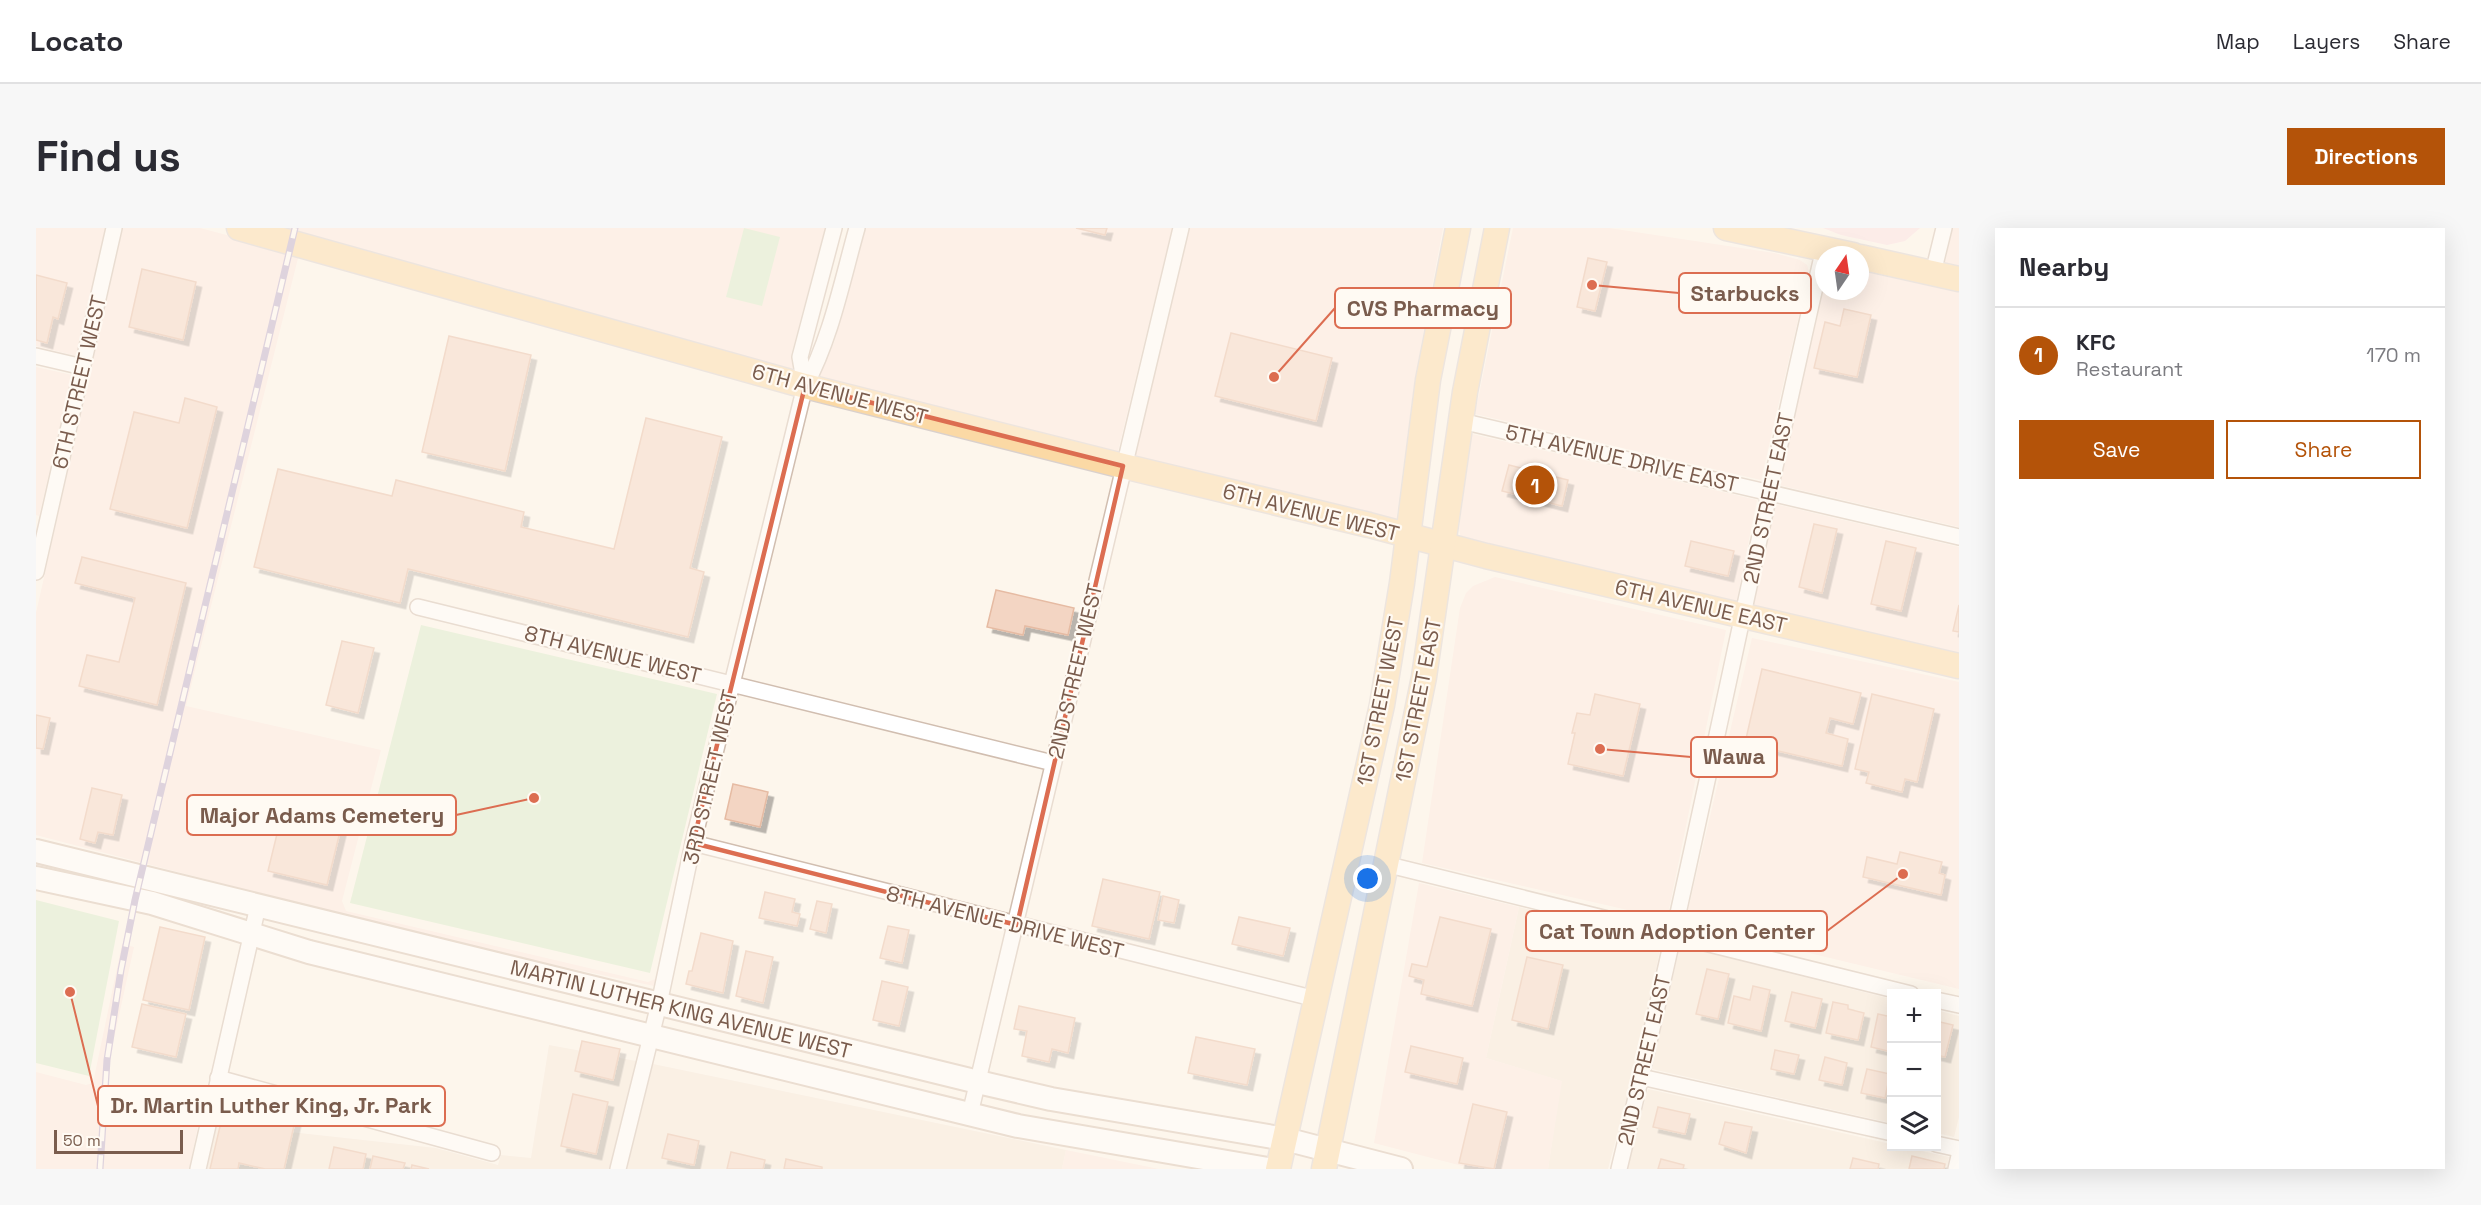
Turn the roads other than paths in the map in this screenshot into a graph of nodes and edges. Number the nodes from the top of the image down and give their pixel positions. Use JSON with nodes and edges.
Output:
{"nodes":[{"id":1,"x":114,"y":228,"type":"edge"},
{"id":2,"x":239,"y":228,"type":"edge"},
{"id":3,"x":834,"y":228,"type":"edge"},
{"id":4,"x":857,"y":228,"type":"edge"},
{"id":5,"x":1181,"y":228,"type":"edge"},
{"id":6,"x":1458,"y":228,"type":"edge"},
{"id":7,"x":1497,"y":228,"type":"edge"},
{"id":8,"x":1726,"y":228,"type":"edge"},
{"id":9,"x":1944,"y":228,"type":"edge"},
{"id":10,"x":1815,"y":246,"type":"edge"},
{"id":11,"x":1869,"y":259,"type":"edge"},
{"id":12,"x":1933,"y":273,"type":"junction"},
{"id":13,"x":1959,"y":279,"type":"edge"},
{"id":14,"x":1815,"y":287,"type":"edge"},
{"id":15,"x":36,"y":356,"type":"edge"},
{"id":16,"x":83,"y":367,"type":"junction"},
{"id":17,"x":805,"y":386,"type":"junction"},
{"id":18,"x":1461,"y":421,"type":"junction"},
{"id":19,"x":1123,"y":466,"type":"junction"},
{"id":20,"x":1768,"y":492,"type":"junction"},
{"id":21,"x":41,"y":527,"type":"edge"},
{"id":22,"x":1408,"y":536,"type":"junction"},
{"id":23,"x":1959,"y":537,"type":"edge"},
{"id":24,"x":1444,"y":546,"type":"junction"},
{"id":25,"x":36,"y":572,"type":"edge"},
{"id":26,"x":418,"y":607,"type":"dead end"},
{"id":27,"x":1743,"y":616,"type":"junction"},
{"id":28,"x":1959,"y":666,"type":"edge"},
{"id":29,"x":732,"y":683,"type":"junction"},
{"id":30,"x":1053,"y":763,"type":"junction"},
{"id":31,"x":693,"y":843,"type":"junction"},
{"id":32,"x":36,"y":851,"type":"edge"},
{"id":33,"x":1385,"y":864,"type":"junction"},
{"id":34,"x":36,"y":878,"type":"edge"},
{"id":35,"x":258,"y":906,"type":"junction"},
{"id":36,"x":1017,"y":925,"type":"junction"},
{"id":37,"x":1673,"y":933,"type":"junction"},
{"id":38,"x":251,"y":935,"type":"junction"},
{"id":39,"x":1895,"y":989,"type":"edge"},
{"id":40,"x":1316,"y":999,"type":"junction"},
{"id":41,"x":1941,"y":1001,"type":"edge"},
{"id":42,"x":659,"y":1004,"type":"junction"},
{"id":43,"x":1959,"y":1005,"type":"edge"},
{"id":44,"x":651,"y":1036,"type":"junction"},
{"id":45,"x":1641,"y":1077,"type":"junction"},
{"id":46,"x":218,"y":1078,"type":"junction"},
{"id":47,"x":978,"y":1082,"type":"junction"},
{"id":48,"x":970,"y":1114,"type":"junction"},
{"id":49,"x":1887,"y":1132,"type":"edge"},
{"id":50,"x":1286,"y":1138,"type":"junction"},
{"id":51,"x":1941,"y":1145,"type":"edge"},
{"id":52,"x":1959,"y":1149,"type":"edge"},
{"id":53,"x":492,"y":1153,"type":"dead end"},
{"id":54,"x":1959,"y":1156,"type":"edge"},
{"id":55,"x":1327,"y":1159,"type":"edge"},
{"id":56,"x":198,"y":1169,"type":"edge"},
{"id":57,"x":618,"y":1169,"type":"edge"},
{"id":58,"x":1268,"y":1169,"type":"edge"},
{"id":59,"x":1278,"y":1169,"type":"edge"},
{"id":60,"x":1401,"y":1169,"type":"edge"},
{"id":61,"x":1619,"y":1169,"type":"edge"},
{"id":62,"x":1956,"y":1169,"type":"edge"}],
"edges":[{"from":1,"to":16,"type":"street","name":"6TH STREET WEST"},
{"from":2,"to":17,"type":"main road","name":"6TH AVENUE WEST"},
{"from":3,"to":17,"type":"street","name":"3RD STREET WEST"},
{"from":4,"to":17,"type":"street","name":"3RD STREET WEST"},
{"from":5,"to":19,"type":"street","name":"2ND STREET WEST"},
{"from":6,"to":22,"type":"main road","name":"1ST STREET WEST"},
{"from":7,"to":18,"type":"main road","name":"1ST STREET EAST"},
{"from":8,"to":10,"type":"main road"},
{"from":9,"to":12,"type":"street"},
{"from":11,"to":12,"type":"main road"},
{"from":12,"to":13,"type":"main road"},
{"from":14,"to":20,"type":"street","name":"2ND STREET EAST"},
{"from":15,"to":16,"type":"street"},
{"from":16,"to":21,"type":"street","name":"6TH STREET WEST"},
{"from":17,"to":19,"type":"main road","name":"6TH AVENUE WEST"},
{"from":17,"to":29,"type":"street","name":"3RD STREET WEST"},
{"from":18,"to":20,"type":"street","name":"5TH AVENUE DRIVE EAST"},
{"from":18,"to":24,"type":"main road","name":"1ST STREET EAST"},
{"from":19,"to":22,"type":"main road","name":"6TH AVENUE WEST"},
{"from":19,"to":30,"type":"street","name":"2ND STREET WEST"},
{"from":20,"to":23,"type":"street","name":"5TH AVENUE DRIVE EAST"},
{"from":20,"to":27,"type":"street","name":"2ND STREET EAST"},
{"from":21,"to":25,"type":"street","name":"6TH STREET WEST"},
{"from":22,"to":24,"type":"main road","name":"6TH AVENUE WEST"},
{"from":22,"to":40,"type":"main road","name":"1ST STREET WEST"},
{"from":24,"to":27,"type":"main road","name":"6TH AVENUE EAST"},
{"from":24,"to":33,"type":"main road","name":"1ST STREET EAST"},
{"from":26,"to":29,"type":"street","name":"8TH AVENUE WEST"},
{"from":27,"to":28,"type":"main road","name":"6TH AVENUE EAST"},
{"from":27,"to":37,"type":"street","name":"2ND STREET EAST"},
{"from":29,"to":30,"type":"street","name":"8TH AVENUE WEST"},
{"from":29,"to":31,"type":"street","name":"3RD STREET WEST"},
{"from":30,"to":36,"type":"street","name":"2ND STREET WEST"},
{"from":31,"to":36,"type":"street","name":"8TH AVENUE DRIVE WEST"},
{"from":31,"to":42,"type":"street","name":"3RD STREET WEST"},
{"from":32,"to":35,"type":"street","name":"MARTIN LUTHER KING AVENUE WEST"},
{"from":33,"to":37,"type":"street"},
{"from":33,"to":55,"type":"main road","name":"1ST STREET EAST"},
{"from":34,"to":38,"type":"street","name":"MARTIN LUTHER KING AVENUE WEST"},
{"from":35,"to":38,"type":"street"},
{"from":35,"to":42,"type":"street","name":"MARTIN LUTHER KING AVENUE WEST"},
{"from":36,"to":40,"type":"street","name":"8TH AVENUE DRIVE WEST"},
{"from":36,"to":47,"type":"street","name":"2ND STREET WEST"},
{"from":37,"to":39,"type":"street"},
{"from":37,"to":45,"type":"street","name":"2ND STREET EAST"},
{"from":38,"to":44,"type":"street","name":"MARTIN LUTHER KING AVENUE WEST"},
{"from":38,"to":46,"type":"street"},
{"from":40,"to":50,"type":"main road","name":"1ST STREET WEST"},
{"from":41,"to":43,"type":"street"},
{"from":42,"to":44,"type":"street","name":"3RD STREET WEST"},
{"from":42,"to":47,"type":"street","name":"MARTIN LUTHER KING AVENUE WEST"},
{"from":44,"to":48,"type":"street","name":"MARTIN LUTHER KING AVENUE WEST"},
{"from":44,"to":57,"type":"street","name":"3RD STREET WEST"},
{"from":45,"to":49,"type":"street"},
{"from":45,"to":61,"type":"street","name":"2ND STREET EAST"},
{"from":46,"to":53,"type":"street"},
{"from":46,"to":56,"type":"street"},
{"from":47,"to":48,"type":"street","name":"2ND STREET WEST"},
{"from":47,"to":50,"type":"street","name":"MARTIN LUTHER KING AVENUE WEST"},
{"from":48,"to":58,"type":"street","name":"MARTIN LUTHER KING AVENUE WEST"},
{"from":50,"to":55,"type":"street","name":"MARTIN LUTHER KING AVENUE WEST"},
{"from":50,"to":59,"type":"main road","name":"1ST STREET WEST"},
{"from":51,"to":52,"type":"street"},
{"from":54,"to":62,"type":"street"},
{"from":55,"to":60,"type":"street","name":"MARTIN LUTHER KING AVENUE WEST"}]}
